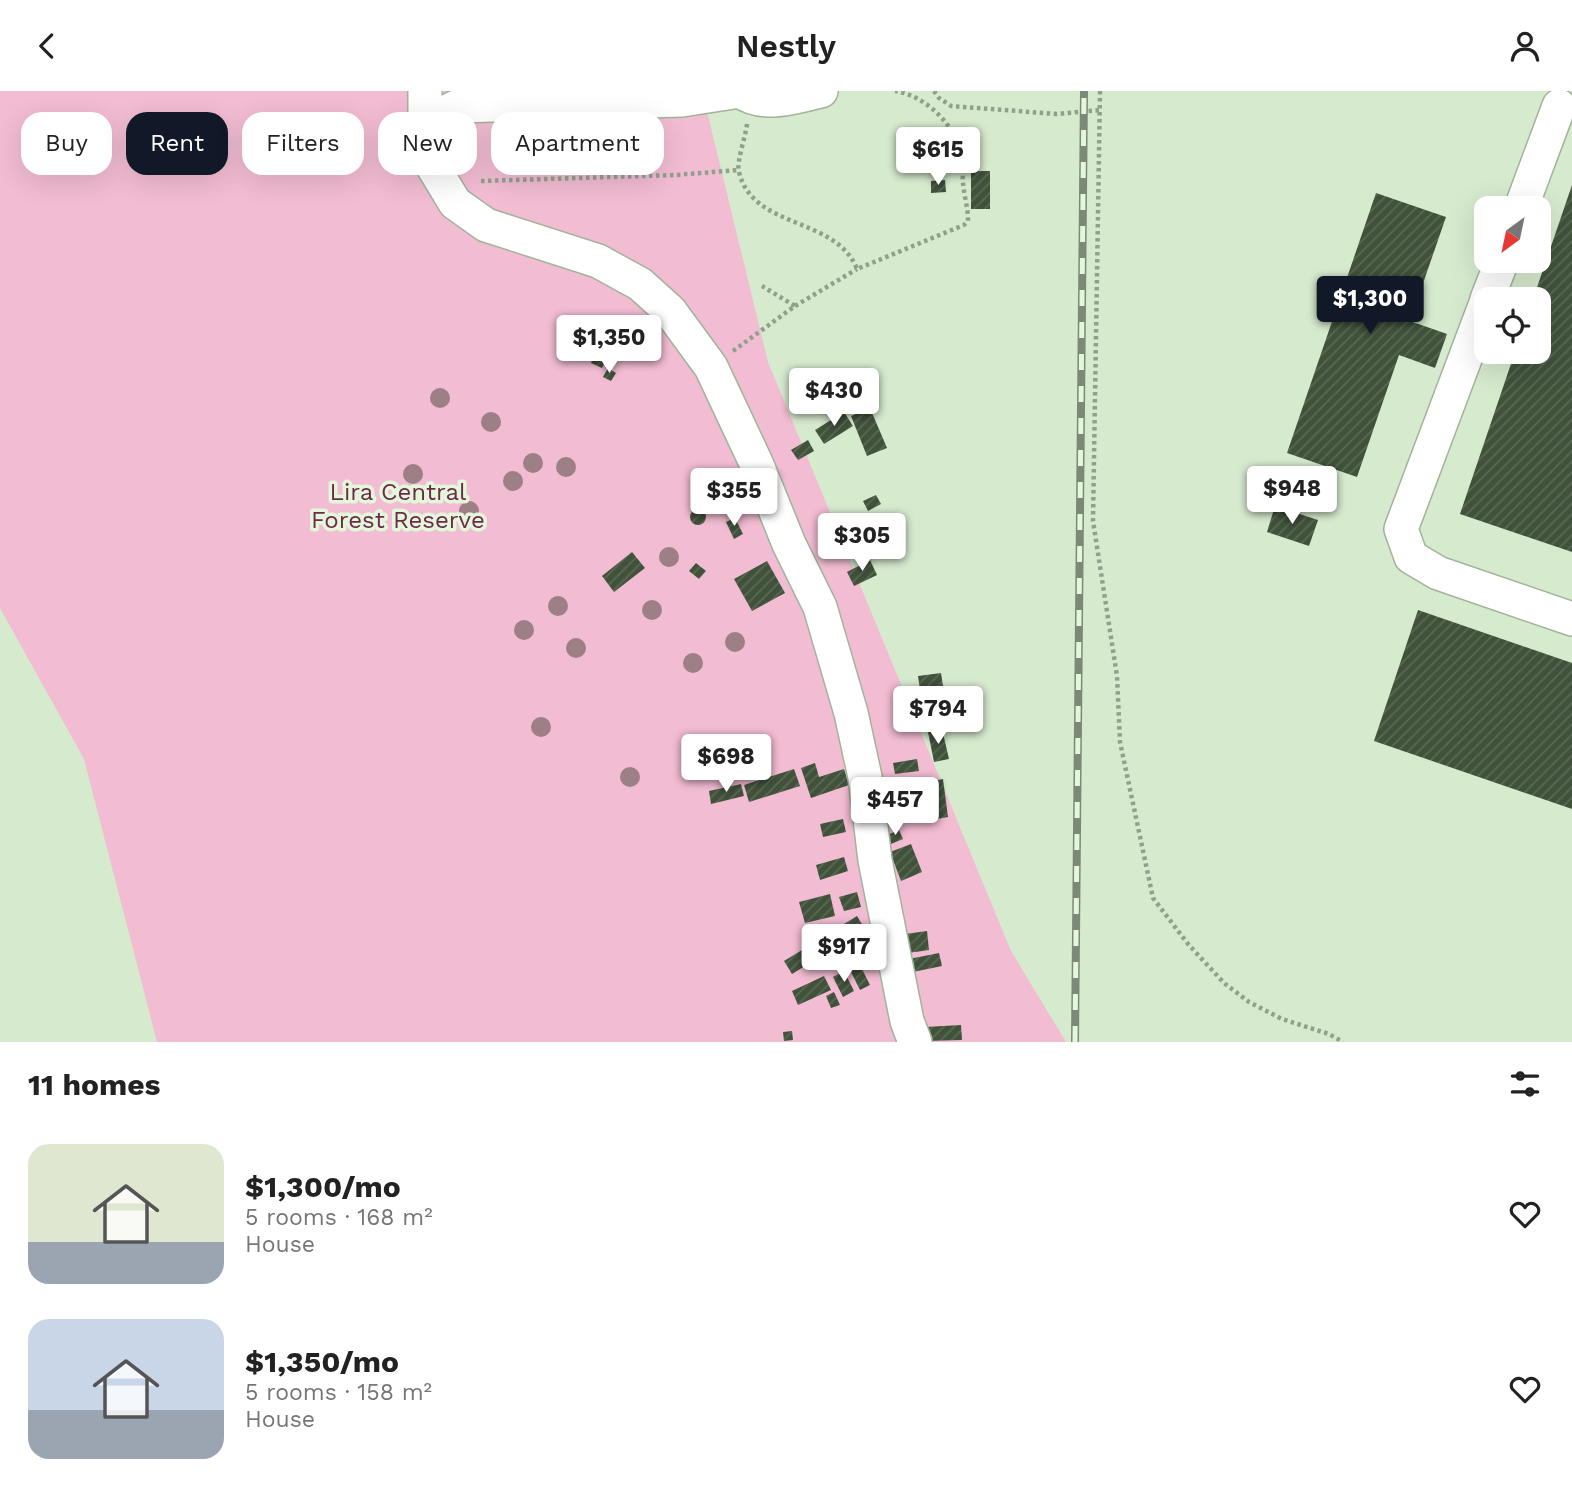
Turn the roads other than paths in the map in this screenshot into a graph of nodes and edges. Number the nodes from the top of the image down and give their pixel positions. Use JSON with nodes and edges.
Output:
{"nodes":[{"id":1,"x":821,"y":91,"type":"edge"},
{"id":2,"x":743,"y":94,"type":"edge"},
{"id":3,"x":451,"y":98,"type":"edge"},
{"id":4,"x":1559,"y":106,"type":"dead end"},
{"id":5,"x":425,"y":107,"type":"edge"},
{"id":6,"x":1525,"y":196,"type":"edge"},
{"id":7,"x":1474,"y":333,"type":"edge"},
{"id":8,"x":1572,"y":619,"type":"edge"},
{"id":9,"x":915,"y":1042,"type":"edge"}],
"edges":[{"from":1,"to":2,"type":"street"},
{"from":2,"to":3,"type":"street"},
{"from":3,"to":5,"type":"street"},
{"from":4,"to":6,"type":"street"},
{"from":5,"to":9,"type":"street"},
{"from":7,"to":8,"type":"street"}]}
